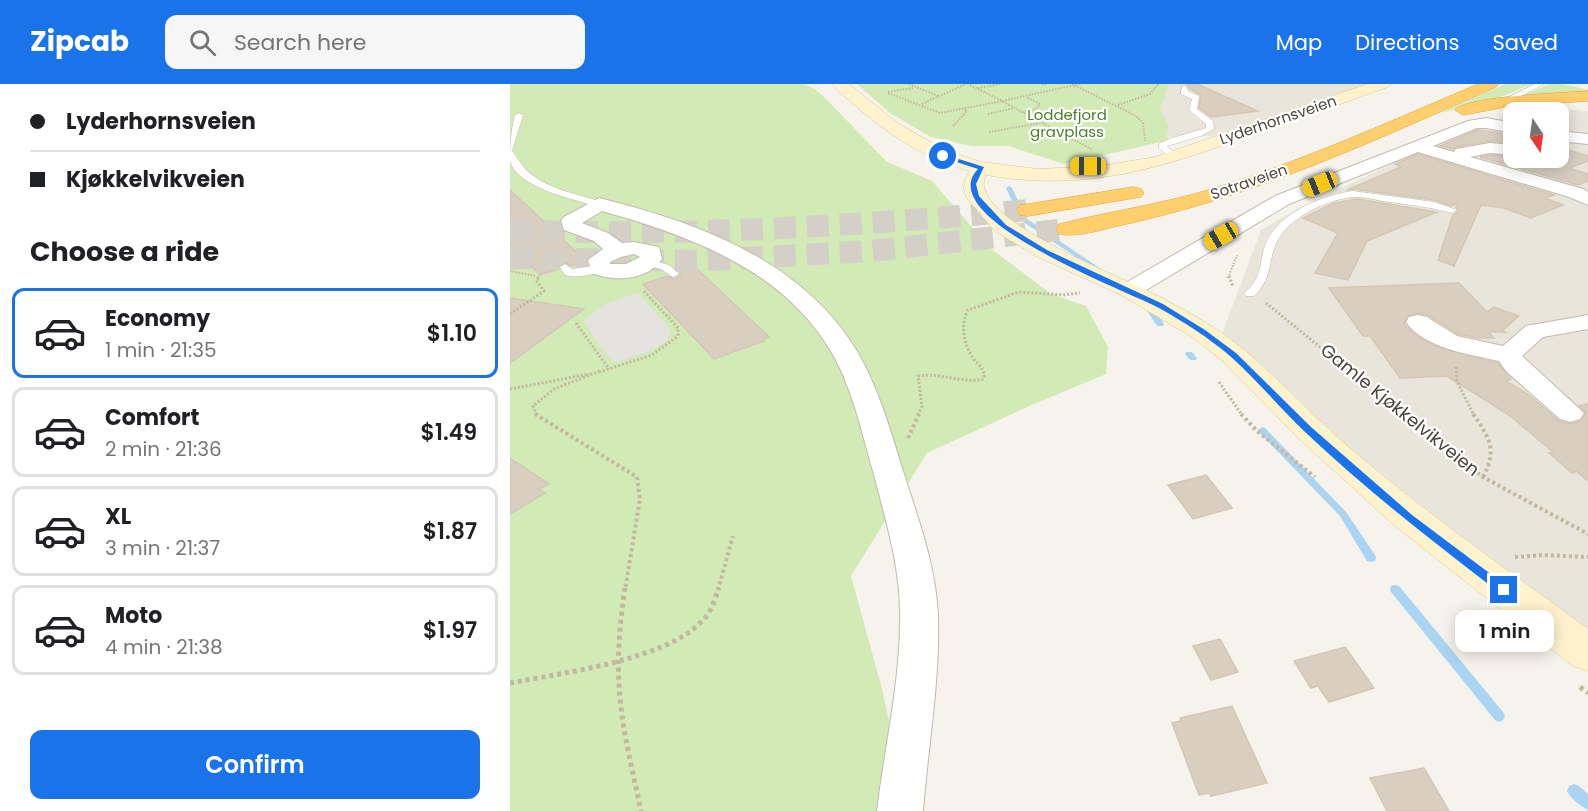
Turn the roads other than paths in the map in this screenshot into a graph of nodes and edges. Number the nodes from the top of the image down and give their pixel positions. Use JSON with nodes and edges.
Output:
{"nodes":[{"id":1,"x":840,"y":84,"type":"edge"},
{"id":2,"x":1383,"y":84,"type":"edge"},
{"id":3,"x":1453,"y":84,"type":"edge"},
{"id":4,"x":1491,"y":84,"type":"edge"},
{"id":5,"x":1541,"y":84,"type":"edge"},
{"id":6,"x":1577,"y":84,"type":"edge"},
{"id":7,"x":1184,"y":87,"type":"dead end"},
{"id":8,"x":1588,"y":87,"type":"edge"},
{"id":9,"x":1588,"y":96,"type":"edge"},
{"id":10,"x":1411,"y":101,"type":"dead end"},
{"id":11,"x":1503,"y":102,"type":"junction"},
{"id":12,"x":519,"y":115,"type":"dead end"},
{"id":13,"x":1503,"y":126,"type":"edge"},
{"id":14,"x":1353,"y":133,"type":"junction"},
{"id":15,"x":1321,"y":137,"type":"dead end"},
{"id":16,"x":1569,"y":137,"type":"edge"},
{"id":17,"x":1588,"y":139,"type":"edge"},
{"id":18,"x":1416,"y":146,"type":"junction"},
{"id":19,"x":931,"y":149,"type":"junction"},
{"id":20,"x":1503,"y":150,"type":"edge"},
{"id":21,"x":510,"y":151,"type":"edge"},
{"id":22,"x":1173,"y":157,"type":"junction"},
{"id":23,"x":1454,"y":157,"type":"junction"},
{"id":24,"x":982,"y":168,"type":"junction"},
{"id":25,"x":1010,"y":168,"type":"junction"},
{"id":26,"x":1158,"y":188,"type":"dead end"},
{"id":27,"x":1584,"y":194,"type":"edge"},
{"id":28,"x":599,"y":204,"type":"junction"},
{"id":29,"x":985,"y":205,"type":"junction"},
{"id":30,"x":1028,"y":210,"type":"tunnel mouth"},
{"id":31,"x":1452,"y":210,"type":"dead end"},
{"id":32,"x":1067,"y":229,"type":"tunnel mouth"},
{"id":33,"x":618,"y":250,"type":"junction"},
{"id":34,"x":638,"y":266,"type":"junction"},
{"id":35,"x":565,"y":267,"type":"dead end"},
{"id":36,"x":600,"y":268,"type":"junction"},
{"id":37,"x":673,"y":274,"type":"dead end"},
{"id":38,"x":1130,"y":290,"type":"junction"},
{"id":39,"x":1250,"y":294,"type":"road end"},
{"id":40,"x":1418,"y":322,"type":"dead end"},
{"id":41,"x":1588,"y":322,"type":"edge"},
{"id":42,"x":1508,"y":355,"type":"junction"},
{"id":43,"x":1570,"y":413,"type":"dead end"},
{"id":44,"x":1588,"y":653,"type":"edge"},
{"id":45,"x":900,"y":811,"type":"edge"}],
"edges":[{"from":1,"to":19,"type":"main road","name":"Lyderhornsveien"},
{"from":2,"to":22,"type":"main road","name":"Lyderhornsveien"},
{"from":3,"to":10,"type":"highway"},
{"from":4,"to":14,"type":"highway","name":"Sotraveien"},
{"from":5,"to":11,"type":"lane"},
{"from":6,"to":8,"type":"highway"},
{"from":7,"to":22,"type":"lane","name":"Lyderhornsveien"},
{"from":9,"to":11,"type":"highway"},
{"from":11,"to":14,"type":"highway"},
{"from":12,"to":21,"type":"lane"},
{"from":13,"to":18,"type":"street"},
{"from":14,"to":15,"type":"highway","name":"Sotraveien"},
{"from":14,"to":32,"type":"highway","name":"Sotraveien"},
{"from":16,"to":17,"type":"street"},
{"from":18,"to":23,"type":"street"},
{"from":18,"to":38,"type":"street"},
{"from":19,"to":24,"type":"main road","name":"Lyderhornsveien"},
{"from":19,"to":25,"type":"main road","name":"Lyderhornsveien"},
{"from":20,"to":23,"type":"street"},
{"from":21,"to":28,"type":"lane"},
{"from":22,"to":25,"type":"main road","name":"Lyderhornsveien"},
{"from":23,"to":27,"type":"street"},
{"from":24,"to":25,"type":"main road","name":"Lyderhornsveien"},
{"from":24,"to":29,"type":"main road"},
{"from":25,"to":29,"type":"main road"},
{"from":26,"to":30,"type":"highway"},
{"from":28,"to":33,"type":"street"},
{"from":28,"to":45,"type":"street"},
{"from":29,"to":38,"type":"main road"},
{"from":31,"to":39,"type":"lane"},
{"from":33,"to":34,"type":"street"},
{"from":33,"to":36,"type":"street"},
{"from":34,"to":36,"type":"street"},
{"from":34,"to":37,"type":"lane"},
{"from":35,"to":36,"type":"lane"},
{"from":38,"to":44,"type":"main road"},
{"from":40,"to":42,"type":"street"},
{"from":41,"to":42,"type":"street"},
{"from":42,"to":43,"type":"street"}]}
